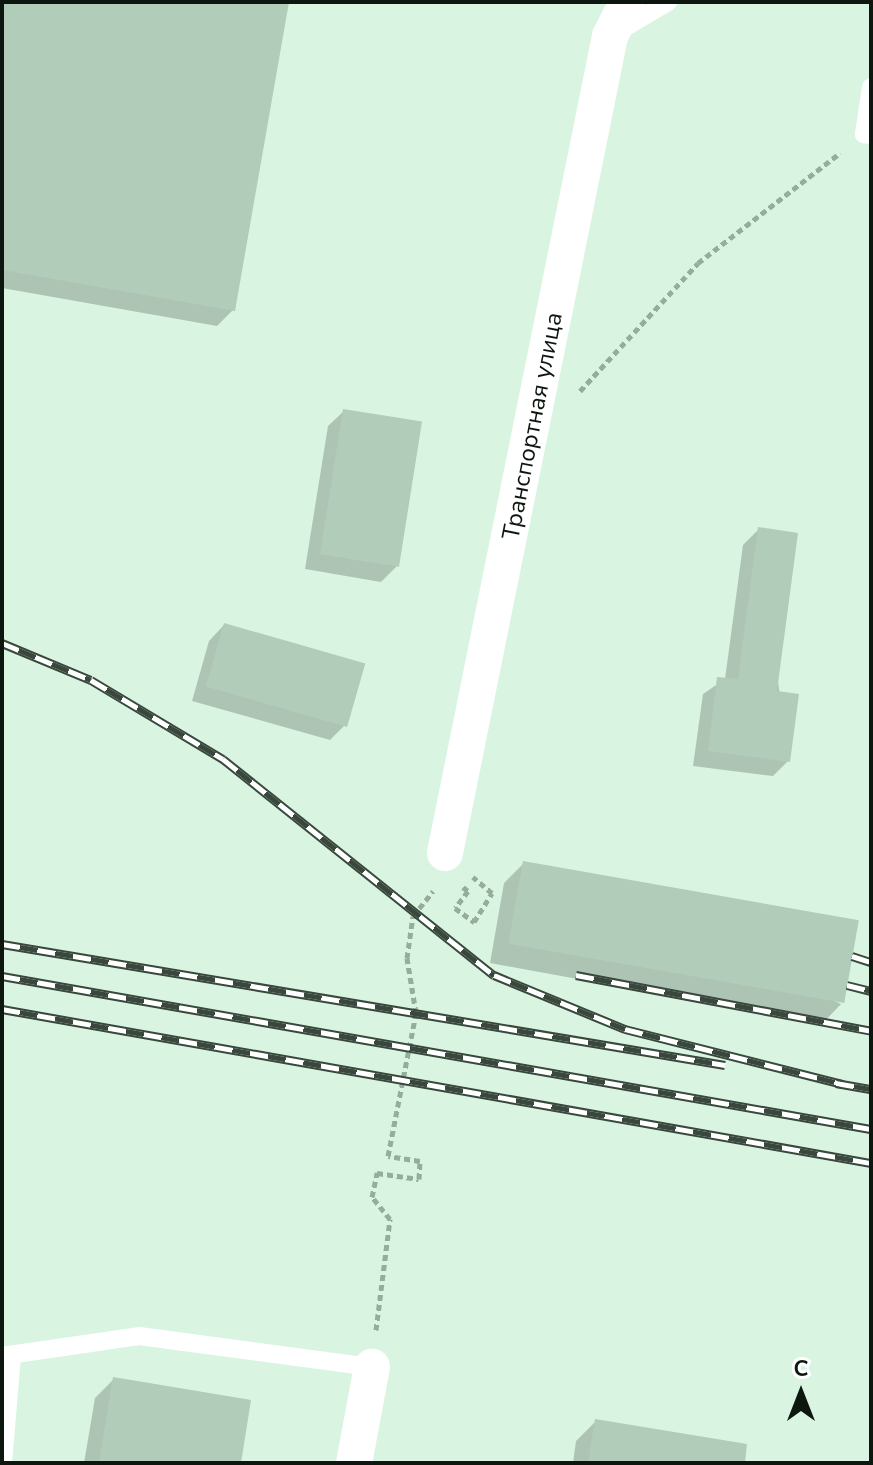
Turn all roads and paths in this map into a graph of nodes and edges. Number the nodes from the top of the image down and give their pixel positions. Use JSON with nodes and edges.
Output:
{"nodes":[{"id":1,"x":627,"y":2,"type":"edge"},
{"id":2,"x":668,"y":2,"type":"edge"},
{"id":3,"x":610,"y":36,"type":"junction"},
{"id":4,"x":871,"y":87,"type":"edge"},
{"id":5,"x":868,"y":135,"type":"edge"},
{"id":6,"x":572,"y":399,"type":"dead end"},
{"id":7,"x":446,"y":874,"type":"junction"},
{"id":8,"x":7,"y":1356,"type":"edge"},
{"id":9,"x":372,"y":1367,"type":"junction"},
{"id":10,"x":3,"y":1463,"type":"edge"},
{"id":11,"x":354,"y":1463,"type":"edge"}],
"edges":[{"from":1,"to":3,"type":"street","name":"Транспортная улица"},
{"from":2,"to":3,"type":"lane"},
{"from":3,"to":7,"type":"street","name":"Транспортная улица"},
{"from":4,"to":5,"type":"lane"},
{"from":5,"to":6,"type":"path"},
{"from":7,"to":7,"type":"path"},
{"from":7,"to":9,"type":"path"},
{"from":8,"to":9,"type":"lane"},
{"from":8,"to":10,"type":"lane"},
{"from":9,"to":11,"type":"street"}]}
